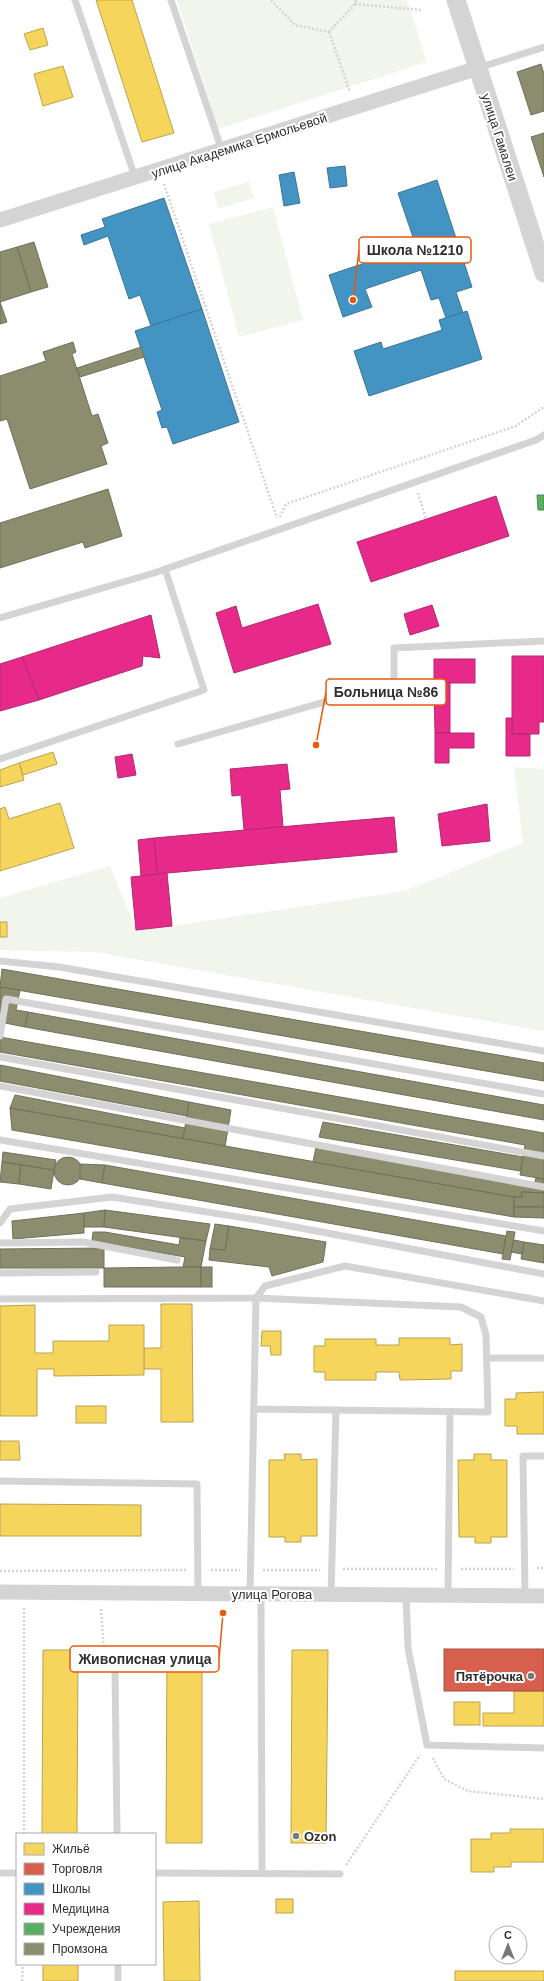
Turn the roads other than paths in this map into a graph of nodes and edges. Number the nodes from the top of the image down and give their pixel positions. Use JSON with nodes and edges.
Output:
{"nodes":[{"id":1,"x":75,"y":0,"type":"edge"},
{"id":2,"x":171,"y":0,"type":"edge"},
{"id":3,"x":456,"y":0,"type":"edge"},
{"id":4,"x":544,"y":47,"type":"edge"},
{"id":5,"x":478,"y":68,"type":"junction"},
{"id":6,"x":222,"y":150,"type":"junction"},
{"id":7,"x":136,"y":178,"type":"junction"},
{"id":8,"x":0,"y":220,"type":"edge"},
{"id":9,"x":544,"y":273,"type":"edge"},
{"id":10,"x":544,"y":435,"type":"edge"},
{"id":11,"x":165,"y":569,"type":"junction"},
{"id":12,"x":0,"y":618,"type":"edge"},
{"id":13,"x":544,"y":641,"type":"edge"},
{"id":14,"x":178,"y":744,"type":"dead end"},
{"id":15,"x":0,"y":759,"type":"edge"},
{"id":16,"x":0,"y":961,"type":"edge"},
{"id":17,"x":0,"y":1036,"type":"edge"},
{"id":18,"x":544,"y":1051,"type":"edge"},
{"id":19,"x":0,"y":1057,"type":"edge"},
{"id":20,"x":0,"y":1086,"type":"edge"},
{"id":21,"x":544,"y":1094,"type":"edge"},
{"id":22,"x":0,"y":1140,"type":"edge"},
{"id":23,"x":544,"y":1156,"type":"edge"},
{"id":24,"x":544,"y":1187,"type":"edge"},
{"id":25,"x":0,"y":1223,"type":"edge"},
{"id":26,"x":544,"y":1230,"type":"edge"},
{"id":27,"x":0,"y":1243,"type":"edge"},
{"id":28,"x":177,"y":1260,"type":"dead end"},
{"id":29,"x":96,"y":1272,"type":"dead end"},
{"id":30,"x":0,"y":1273,"type":"edge"},
{"id":31,"x":544,"y":1274,"type":"edge"},
{"id":32,"x":256,"y":1298,"type":"junction"},
{"id":33,"x":0,"y":1299,"type":"edge"},
{"id":34,"x":544,"y":1301,"type":"edge"},
{"id":35,"x":487,"y":1358,"type":"junction"},
{"id":36,"x":544,"y":1358,"type":"edge"},
{"id":37,"x":254,"y":1409,"type":"junction"},
{"id":38,"x":336,"y":1410,"type":"junction"},
{"id":39,"x":450,"y":1412,"type":"junction"},
{"id":40,"x":544,"y":1456,"type":"edge"},
{"id":41,"x":0,"y":1481,"type":"edge"},
{"id":42,"x":0,"y":1592,"type":"edge"},
{"id":43,"x":198,"y":1593,"type":"junction"},
{"id":44,"x":255,"y":1594,"type":"junction"},
{"id":45,"x":331,"y":1594,"type":"junction"},
{"id":46,"x":406,"y":1595,"type":"junction"},
{"id":47,"x":448,"y":1595,"type":"junction"},
{"id":48,"x":525,"y":1596,"type":"junction"},
{"id":49,"x":544,"y":1596,"type":"edge"},
{"id":50,"x":115,"y":1667,"type":"road end"},
{"id":51,"x":544,"y":1748,"type":"edge"},
{"id":52,"x":117,"y":1833,"type":"edge"},
{"id":53,"x":156,"y":1872,"type":"edge"},
{"id":54,"x":0,"y":1873,"type":"edge"},
{"id":55,"x":16,"y":1873,"type":"edge"},
{"id":56,"x":262,"y":1873,"type":"junction"},
{"id":57,"x":340,"y":1874,"type":"road end"},
{"id":58,"x":118,"y":1965,"type":"edge"},
{"id":59,"x":118,"y":1981,"type":"edge"}],
"edges":[{"from":1,"to":7,"type":"lane"},
{"from":2,"to":6,"type":"lane"},
{"from":3,"to":5,"type":"street","name":"улица Гамалеи"},
{"from":4,"to":5,"type":"lane"},
{"from":5,"to":6,"type":"street","name":"улица Академика Ермольевой"},
{"from":5,"to":9,"type":"street","name":"улица Гамалеи"},
{"from":6,"to":7,"type":"street","name":"улица Академика Ермольевой"},
{"from":7,"to":8,"type":"street","name":"улица Академика Ермольевой"},
{"from":10,"to":11,"type":"lane"},
{"from":11,"to":12,"type":"lane"},
{"from":11,"to":15,"type":"lane"},
{"from":13,"to":14,"type":"lane"},
{"from":16,"to":18,"type":"lane"},
{"from":17,"to":21,"type":"lane"},
{"from":19,"to":23,"type":"lane"},
{"from":20,"to":24,"type":"lane"},
{"from":22,"to":26,"type":"lane"},
{"from":25,"to":31,"type":"lane"},
{"from":27,"to":28,"type":"lane"},
{"from":29,"to":30,"type":"lane"},
{"from":32,"to":33,"type":"lane"},
{"from":32,"to":34,"type":"lane"},
{"from":32,"to":35,"type":"lane"},
{"from":32,"to":37,"type":"lane"},
{"from":35,"to":36,"type":"lane"},
{"from":35,"to":39,"type":"lane"},
{"from":37,"to":38,"type":"lane"},
{"from":37,"to":44,"type":"lane"},
{"from":38,"to":39,"type":"lane"},
{"from":38,"to":45,"type":"lane"},
{"from":39,"to":47,"type":"lane"},
{"from":40,"to":48,"type":"lane"},
{"from":41,"to":43,"type":"lane"},
{"from":42,"to":43,"type":"street","name":"улица Рогова"},
{"from":43,"to":44,"type":"street","name":"улица Рогова"},
{"from":44,"to":45,"type":"street","name":"улица Рогова"},
{"from":44,"to":56,"type":"lane"},
{"from":45,"to":46,"type":"street","name":"улица Рогова"},
{"from":46,"to":47,"type":"street","name":"улица Рогова"},
{"from":46,"to":51,"type":"lane"},
{"from":47,"to":48,"type":"street","name":"улица Рогова"},
{"from":48,"to":49,"type":"street","name":"улица Рогова"},
{"from":50,"to":52,"type":"lane"},
{"from":53,"to":56,"type":"lane"},
{"from":54,"to":55,"type":"lane"},
{"from":56,"to":57,"type":"lane"},
{"from":58,"to":59,"type":"lane"}]}
